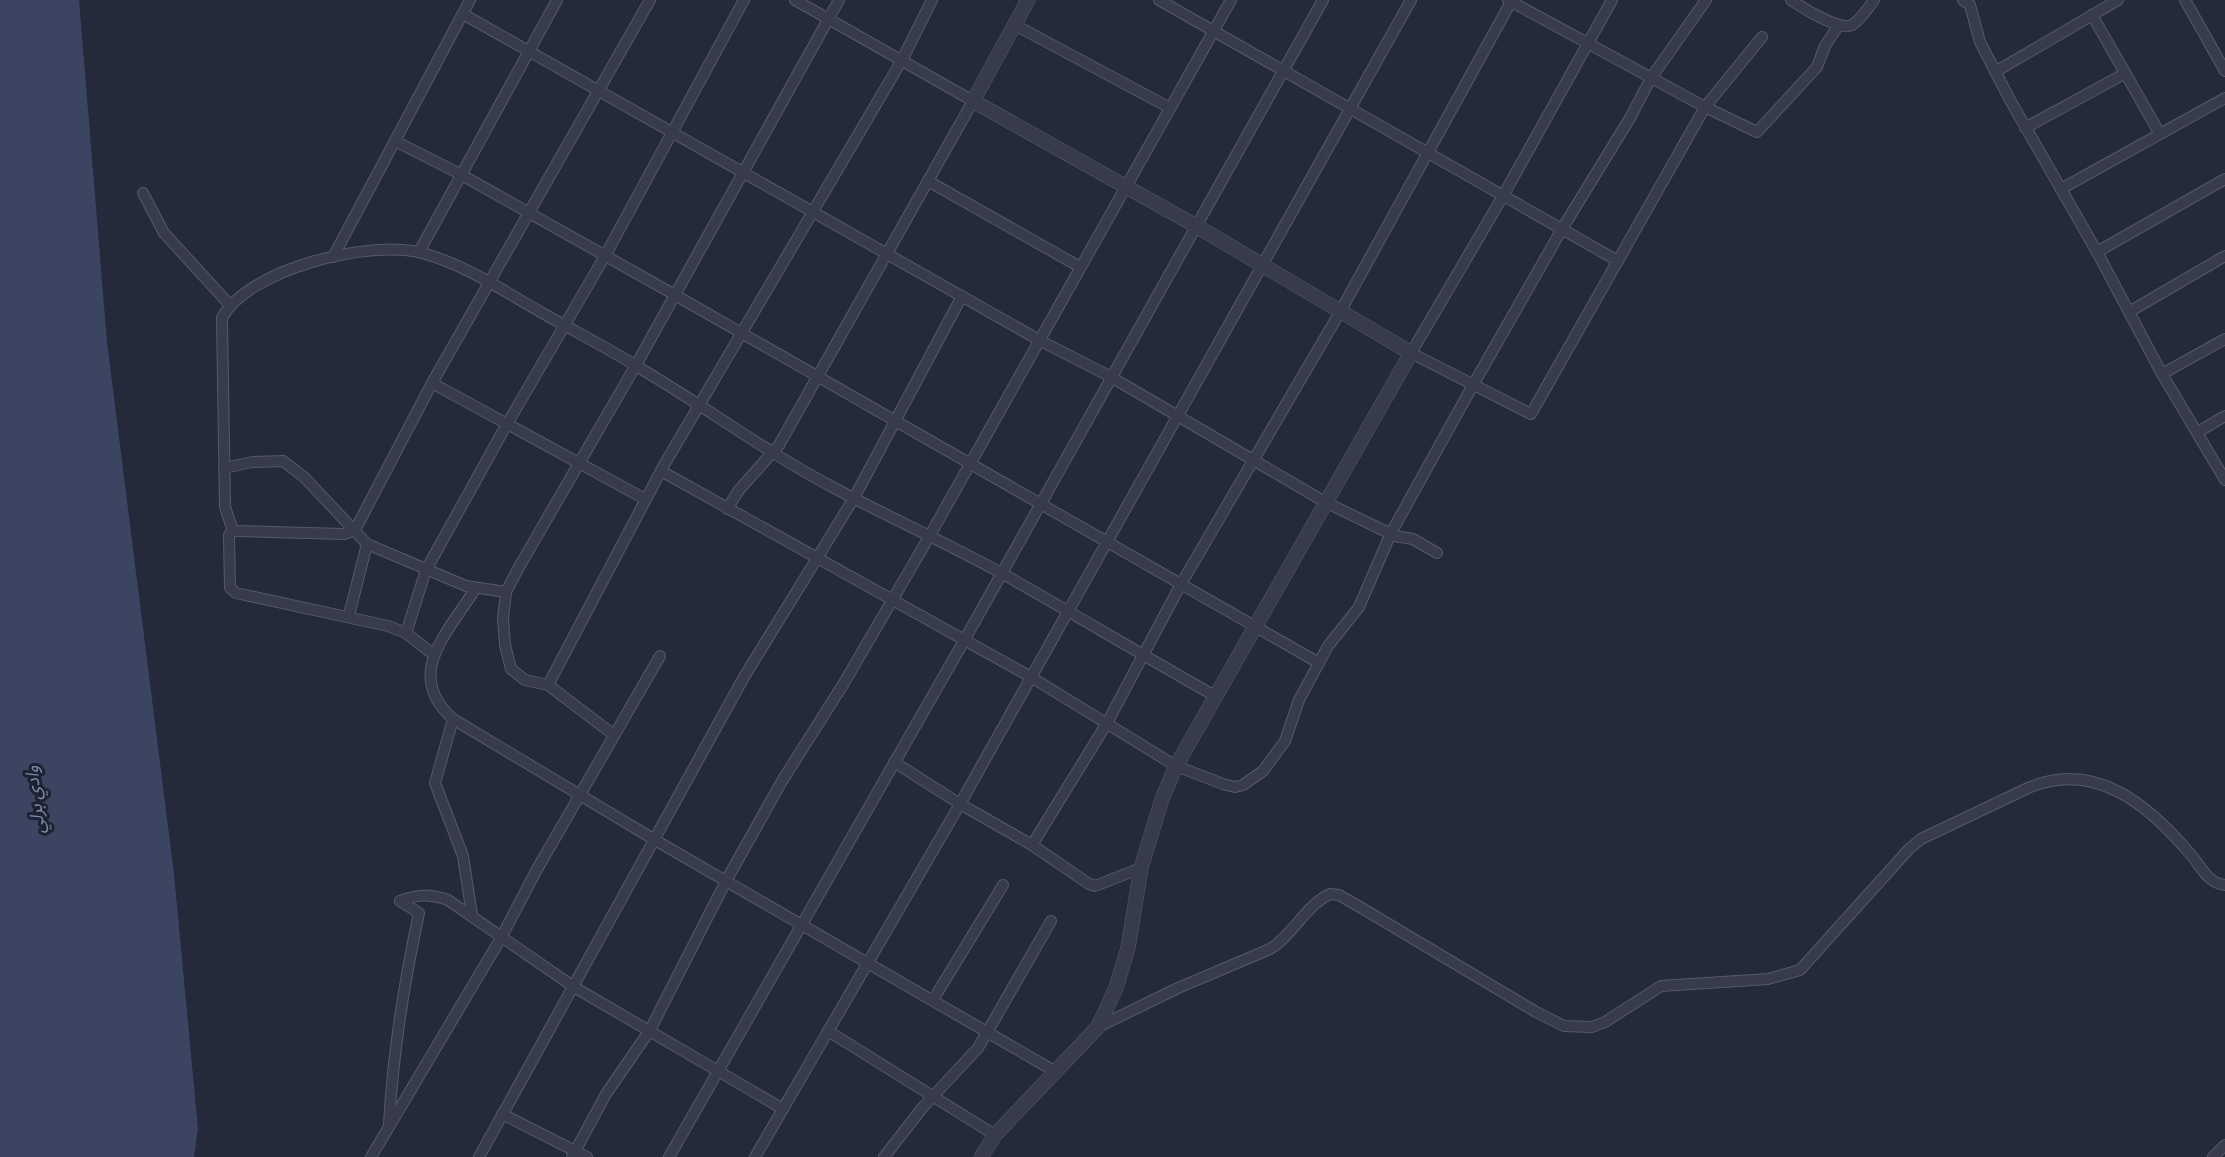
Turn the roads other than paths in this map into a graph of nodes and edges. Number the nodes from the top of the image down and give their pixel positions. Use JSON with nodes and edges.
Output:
{"nodes":[{"id":1,"x":470,"y":0,"type":"edge"},
{"id":2,"x":557,"y":0,"type":"edge"},
{"id":3,"x":650,"y":0,"type":"edge"},
{"id":4,"x":744,"y":0,"type":"edge"},
{"id":5,"x":795,"y":0,"type":"edge"},
{"id":6,"x":839,"y":0,"type":"edge"},
{"id":7,"x":932,"y":0,"type":"edge"},
{"id":8,"x":1028,"y":0,"type":"edge"},
{"id":9,"x":1159,"y":0,"type":"edge"},
{"id":10,"x":1231,"y":0,"type":"edge"},
{"id":11,"x":1323,"y":0,"type":"edge"},
{"id":12,"x":1411,"y":0,"type":"edge"},
{"id":13,"x":1510,"y":0,"type":"edge"},
{"id":14,"x":1612,"y":0,"type":"edge"},
{"id":15,"x":1706,"y":0,"type":"edge"},
{"id":16,"x":1874,"y":0,"type":"edge"},
{"id":17,"x":2118,"y":0,"type":"edge"},
{"id":18,"x":2186,"y":0,"type":"edge"},
{"id":19,"x":1797,"y":2,"type":"edge"},
{"id":20,"x":1970,"y":2,"type":"edge"},
{"id":21,"x":463,"y":14,"type":"junction"},
{"id":22,"x":2092,"y":15,"type":"junction"},
{"id":23,"x":830,"y":20,"type":"junction"},
{"id":24,"x":1015,"y":25,"type":"junction"},
{"id":25,"x":1838,"y":26,"type":"junction"},
{"id":26,"x":1214,"y":32,"type":"junction"},
{"id":27,"x":1762,"y":37,"type":"dead end"},
{"id":28,"x":1587,"y":43,"type":"junction"},
{"id":29,"x":527,"y":50,"type":"junction"},
{"id":30,"x":902,"y":60,"type":"junction"},
{"id":31,"x":1285,"y":70,"type":"junction"},
{"id":32,"x":2225,"y":71,"type":"edge"},
{"id":33,"x":1995,"y":72,"type":"junction"},
{"id":34,"x":2124,"y":74,"type":"junction"},
{"id":35,"x":1650,"y":78,"type":"junction"},
{"id":36,"x":598,"y":92,"type":"junction"},
{"id":37,"x":2225,"y":98,"type":"edge"},
{"id":38,"x":973,"y":101,"type":"junction"},
{"id":39,"x":1705,"y":107,"type":"junction"},
{"id":40,"x":1170,"y":108,"type":"junction"},
{"id":41,"x":1352,"y":109,"type":"junction"},
{"id":42,"x":2025,"y":128,"type":"junction"},
{"id":43,"x":674,"y":132,"type":"junction"},
{"id":44,"x":2160,"y":134,"type":"junction"},
{"id":45,"x":395,"y":141,"type":"junction"},
{"id":46,"x":1429,"y":155,"type":"junction"},
{"id":47,"x":744,"y":171,"type":"junction"},
{"id":48,"x":460,"y":174,"type":"junction"},
{"id":49,"x":2225,"y":179,"type":"edge"},
{"id":50,"x":928,"y":181,"type":"junction"},
{"id":51,"x":1126,"y":188,"type":"junction"},
{"id":52,"x":2061,"y":189,"type":"junction"},
{"id":53,"x":143,"y":193,"type":"dead end"},
{"id":54,"x":1503,"y":196,"type":"junction"},
{"id":55,"x":813,"y":211,"type":"junction"},
{"id":56,"x":529,"y":213,"type":"junction"},
{"id":57,"x":1198,"y":227,"type":"junction"},
{"id":58,"x":1562,"y":229,"type":"junction"},
{"id":59,"x":418,"y":252,"type":"junction"},
{"id":60,"x":2097,"y":252,"type":"junction"},
{"id":61,"x":887,"y":253,"type":"junction"},
{"id":62,"x":605,"y":256,"type":"junction"},
{"id":63,"x":2225,"y":256,"type":"edge"},
{"id":64,"x":333,"y":257,"type":"junction"},
{"id":65,"x":1618,"y":261,"type":"junction"},
{"id":66,"x":1080,"y":267,"type":"junction"},
{"id":67,"x":1263,"y":267,"type":"junction"},
{"id":68,"x":489,"y":283,"type":"junction"},
{"id":69,"x":675,"y":295,"type":"junction"},
{"id":70,"x":962,"y":296,"type":"junction"},
{"id":71,"x":229,"y":304,"type":"junction"},
{"id":72,"x":1340,"y":312,"type":"junction"},
{"id":73,"x":2128,"y":312,"type":"junction"},
{"id":74,"x":566,"y":327,"type":"junction"},
{"id":75,"x":742,"y":334,"type":"junction"},
{"id":76,"x":2225,"y":339,"type":"edge"},
{"id":77,"x":1039,"y":340,"type":"junction"},
{"id":78,"x":1411,"y":353,"type":"junction"},
{"id":79,"x":636,"y":365,"type":"junction"},
{"id":80,"x":2162,"y":374,"type":"junction"},
{"id":81,"x":818,"y":377,"type":"junction"},
{"id":82,"x":1111,"y":377,"type":"junction"},
{"id":83,"x":432,"y":382,"type":"junction"},
{"id":84,"x":1473,"y":385,"type":"junction"},
{"id":85,"x":700,"y":405,"type":"junction"},
{"id":86,"x":1178,"y":416,"type":"junction"},
{"id":87,"x":2225,"y":416,"type":"edge"},
{"id":88,"x":895,"y":421,"type":"junction"},
{"id":89,"x":507,"y":424,"type":"junction"},
{"id":90,"x":2198,"y":432,"type":"junction"},
{"id":91,"x":773,"y":453,"type":"junction"},
{"id":92,"x":1256,"y":460,"type":"junction"},
{"id":93,"x":580,"y":463,"type":"junction"},
{"id":94,"x":969,"y":463,"type":"junction"},
{"id":95,"x":224,"y":468,"type":"junction"},
{"id":96,"x":661,"y":471,"type":"junction"},
{"id":97,"x":2225,"y":480,"type":"edge"},
{"id":98,"x":854,"y":498,"type":"junction"},
{"id":99,"x":645,"y":499,"type":"junction"},
{"id":100,"x":1041,"y":502,"type":"junction"},
{"id":101,"x":1325,"y":502,"type":"junction"},
{"id":102,"x":727,"y":509,"type":"junction"},
{"id":103,"x":232,"y":531,"type":"junction"},
{"id":104,"x":353,"y":532,"type":"junction"},
{"id":105,"x":1391,"y":533,"type":"junction"},
{"id":106,"x":929,"y":537,"type":"junction"},
{"id":107,"x":1108,"y":542,"type":"junction"},
{"id":108,"x":367,"y":544,"type":"junction"},
{"id":109,"x":1437,"y":553,"type":"dead end"},
{"id":110,"x":818,"y":559,"type":"junction"},
{"id":111,"x":426,"y":570,"type":"junction"},
{"id":112,"x":1002,"y":573,"type":"junction"},
{"id":113,"x":1181,"y":584,"type":"junction"},
{"id":114,"x":475,"y":589,"type":"junction"},
{"id":115,"x":506,"y":592,"type":"junction"},
{"id":116,"x":891,"y":600,"type":"junction"},
{"id":117,"x":1068,"y":613,"type":"junction"},
{"id":118,"x":349,"y":615,"type":"junction"},
{"id":119,"x":1254,"y":626,"type":"junction"},
{"id":120,"x":406,"y":633,"type":"junction"},
{"id":121,"x":965,"y":639,"type":"junction"},
{"id":122,"x":434,"y":656,"type":"junction"},
{"id":123,"x":660,"y":656,"type":"dead end"},
{"id":124,"x":1143,"y":656,"type":"junction"},
{"id":125,"x":1319,"y":663,"type":"junction"},
{"id":126,"x":1031,"y":677,"type":"junction"},
{"id":127,"x":548,"y":685,"type":"junction"},
{"id":128,"x":1215,"y":696,"type":"junction"},
{"id":129,"x":453,"y":720,"type":"junction"},
{"id":130,"x":1107,"y":723,"type":"junction"},
{"id":131,"x":614,"y":735,"type":"junction"},
{"id":132,"x":894,"y":762,"type":"junction"},
{"id":133,"x":1176,"y":766,"type":"junction"},
{"id":134,"x":581,"y":796,"type":"junction"},
{"id":135,"x":960,"y":804,"type":"junction"},
{"id":136,"x":655,"y":840,"type":"junction"},
{"id":137,"x":1032,"y":845,"type":"junction"},
{"id":138,"x":1141,"y":868,"type":"junction"},
{"id":139,"x":726,"y":881,"type":"junction"},
{"id":140,"x":1003,"y":885,"type":"dead end"},
{"id":141,"x":2225,"y":885,"type":"edge"},
{"id":142,"x":472,"y":915,"type":"junction"},
{"id":143,"x":1051,"y":921,"type":"dead end"},
{"id":144,"x":800,"y":925,"type":"junction"},
{"id":145,"x":501,"y":938,"type":"junction"},
{"id":146,"x":867,"y":964,"type":"junction"},
{"id":147,"x":574,"y":987,"type":"junction"},
{"id":148,"x":933,"y":1000,"type":"junction"},
{"id":149,"x":1098,"y":1027,"type":"junction"},
{"id":150,"x":650,"y":1030,"type":"junction"},
{"id":151,"x":828,"y":1031,"type":"junction"},
{"id":152,"x":988,"y":1032,"type":"junction"},
{"id":153,"x":720,"y":1070,"type":"junction"},
{"id":154,"x":1056,"y":1072,"type":"junction"},
{"id":155,"x":933,"y":1095,"type":"junction"},
{"id":156,"x":783,"y":1109,"type":"junction"},
{"id":157,"x":502,"y":1114,"type":"junction"},
{"id":158,"x":388,"y":1127,"type":"junction"},
{"id":159,"x":995,"y":1135,"type":"junction"},
{"id":160,"x":2225,"y":1145,"type":"edge"},
{"id":161,"x":573,"y":1154,"type":"edge"},
{"id":162,"x":371,"y":1157,"type":"edge"},
{"id":163,"x":479,"y":1157,"type":"edge"},
{"id":164,"x":587,"y":1157,"type":"edge"},
{"id":165,"x":669,"y":1157,"type":"edge"},
{"id":166,"x":755,"y":1157,"type":"edge"},
{"id":167,"x":884,"y":1157,"type":"edge"},
{"id":168,"x":981,"y":1157,"type":"edge"},
{"id":169,"x":2213,"y":1157,"type":"edge"}],
"edges":[{"from":1,"to":21,"type":"street"},
{"from":2,"to":29,"type":"street"},
{"from":3,"to":36,"type":"street"},
{"from":4,"to":43,"type":"street"},
{"from":5,"to":23,"type":"street"},
{"from":6,"to":23,"type":"street"},
{"from":7,"to":30,"type":"street"},
{"from":8,"to":24,"type":"street"},
{"from":9,"to":26,"type":"street"},
{"from":10,"to":26,"type":"street"},
{"from":11,"to":31,"type":"street"},
{"from":12,"to":41,"type":"street"},
{"from":13,"to":28,"type":"street"},
{"from":13,"to":46,"type":"street"},
{"from":14,"to":28,"type":"street"},
{"from":15,"to":35,"type":"street"},
{"from":16,"to":25,"type":"street"},
{"from":17,"to":22,"type":"street"},
{"from":18,"to":32,"type":"street"},
{"from":19,"to":25,"type":"street"},
{"from":20,"to":33,"type":"street"},
{"from":21,"to":29,"type":"street"},
{"from":21,"to":45,"type":"street"},
{"from":22,"to":33,"type":"street"},
{"from":22,"to":34,"type":"street"},
{"from":23,"to":30,"type":"street"},
{"from":23,"to":47,"type":"street"},
{"from":24,"to":38,"type":"street"},
{"from":24,"to":40,"type":"street"},
{"from":25,"to":39,"type":"street"},
{"from":26,"to":31,"type":"street"},
{"from":26,"to":40,"type":"street"},
{"from":27,"to":39,"type":"street"},
{"from":28,"to":35,"type":"street"},
{"from":28,"to":54,"type":"street"},
{"from":29,"to":36,"type":"street"},
{"from":29,"to":48,"type":"street"},
{"from":30,"to":38,"type":"street"},
{"from":30,"to":55,"type":"street"},
{"from":31,"to":41,"type":"street"},
{"from":31,"to":57,"type":"street"},
{"from":33,"to":42,"type":"street"},
{"from":34,"to":42,"type":"street"},
{"from":34,"to":44,"type":"street"},
{"from":35,"to":39,"type":"street"},
{"from":35,"to":58,"type":"street"},
{"from":36,"to":43,"type":"street"},
{"from":36,"to":56,"type":"street"},
{"from":37,"to":44,"type":"street"},
{"from":38,"to":50,"type":"street"},
{"from":38,"to":51,"type":"street"},
{"from":39,"to":65,"type":"street"},
{"from":40,"to":51,"type":"street"},
{"from":41,"to":46,"type":"street"},
{"from":41,"to":67,"type":"street"},
{"from":42,"to":52,"type":"street"},
{"from":43,"to":47,"type":"street"},
{"from":43,"to":62,"type":"street"},
{"from":44,"to":52,"type":"street"},
{"from":45,"to":48,"type":"street"},
{"from":45,"to":64,"type":"street"},
{"from":46,"to":54,"type":"street"},
{"from":46,"to":72,"type":"street"},
{"from":47,"to":55,"type":"street"},
{"from":47,"to":69,"type":"street"},
{"from":48,"to":56,"type":"street"},
{"from":48,"to":59,"type":"street"},
{"from":49,"to":60,"type":"street"},
{"from":50,"to":61,"type":"street"},
{"from":50,"to":66,"type":"street"},
{"from":51,"to":57,"type":"street"},
{"from":51,"to":66,"type":"street"},
{"from":52,"to":60,"type":"street"},
{"from":53,"to":71,"type":"street"},
{"from":54,"to":58,"type":"street"},
{"from":54,"to":78,"type":"street"},
{"from":55,"to":61,"type":"street"},
{"from":55,"to":75,"type":"street"},
{"from":56,"to":62,"type":"street"},
{"from":56,"to":68,"type":"street"},
{"from":57,"to":67,"type":"street"},
{"from":57,"to":82,"type":"street"},
{"from":58,"to":65,"type":"street"},
{"from":58,"to":84,"type":"street"},
{"from":59,"to":64,"type":"street"},
{"from":59,"to":68,"type":"street"},
{"from":60,"to":73,"type":"street"},
{"from":61,"to":70,"type":"street"},
{"from":61,"to":81,"type":"street"},
{"from":62,"to":69,"type":"street"},
{"from":62,"to":74,"type":"street"},
{"from":63,"to":73,"type":"street"},
{"from":64,"to":71,"type":"street"},
{"from":65,"to":84,"type":"street"},
{"from":66,"to":77,"type":"street"},
{"from":67,"to":72,"type":"street"},
{"from":67,"to":86,"type":"street"},
{"from":68,"to":74,"type":"street"},
{"from":68,"to":83,"type":"street"},
{"from":69,"to":75,"type":"street"},
{"from":69,"to":79,"type":"street"},
{"from":70,"to":77,"type":"street"},
{"from":70,"to":88,"type":"street"},
{"from":71,"to":95,"type":"street"},
{"from":72,"to":78,"type":"street"},
{"from":72,"to":92,"type":"street"},
{"from":73,"to":80,"type":"street"},
{"from":74,"to":79,"type":"street"},
{"from":74,"to":89,"type":"street"},
{"from":75,"to":81,"type":"street"},
{"from":75,"to":85,"type":"street"},
{"from":76,"to":80,"type":"street"},
{"from":77,"to":82,"type":"street"},
{"from":77,"to":94,"type":"street"},
{"from":78,"to":84,"type":"street"},
{"from":78,"to":101,"type":"street"},
{"from":79,"to":85,"type":"street"},
{"from":79,"to":93,"type":"street"},
{"from":80,"to":90,"type":"street"},
{"from":81,"to":88,"type":"street"},
{"from":81,"to":91,"type":"street"},
{"from":82,"to":86,"type":"street"},
{"from":82,"to":100,"type":"street"},
{"from":83,"to":89,"type":"street"},
{"from":83,"to":104,"type":"street"},
{"from":84,"to":105,"type":"street"},
{"from":85,"to":91,"type":"street"},
{"from":85,"to":96,"type":"street"},
{"from":86,"to":92,"type":"street"},
{"from":86,"to":107,"type":"street"},
{"from":87,"to":90,"type":"street"},
{"from":88,"to":94,"type":"street"},
{"from":88,"to":98,"type":"street"},
{"from":89,"to":93,"type":"street"},
{"from":89,"to":111,"type":"street"},
{"from":90,"to":97,"type":"street"},
{"from":91,"to":98,"type":"street"},
{"from":91,"to":102,"type":"street"},
{"from":92,"to":101,"type":"street"},
{"from":92,"to":113,"type":"street"},
{"from":93,"to":99,"type":"street"},
{"from":93,"to":115,"type":"street"},
{"from":94,"to":100,"type":"street"},
{"from":94,"to":106,"type":"street"},
{"from":95,"to":103,"type":"street"},
{"from":95,"to":104,"type":"street"},
{"from":96,"to":99,"type":"street"},
{"from":96,"to":102,"type":"street"},
{"from":98,"to":106,"type":"street"},
{"from":98,"to":110,"type":"street"},
{"from":99,"to":127,"type":"street"},
{"from":100,"to":107,"type":"street"},
{"from":100,"to":112,"type":"street"},
{"from":101,"to":105,"type":"street"},
{"from":101,"to":119,"type":"street"},
{"from":102,"to":110,"type":"street"},
{"from":103,"to":104,"type":"street"},
{"from":103,"to":118,"type":"street"},
{"from":104,"to":108,"type":"street"},
{"from":105,"to":109,"type":"street"},
{"from":105,"to":125,"type":"street"},
{"from":106,"to":112,"type":"street"},
{"from":106,"to":116,"type":"street"},
{"from":107,"to":113,"type":"street"},
{"from":107,"to":117,"type":"street"},
{"from":108,"to":111,"type":"street"},
{"from":108,"to":118,"type":"street"},
{"from":110,"to":116,"type":"street"},
{"from":110,"to":136,"type":"street"},
{"from":111,"to":114,"type":"street"},
{"from":111,"to":120,"type":"street"},
{"from":112,"to":117,"type":"street"},
{"from":112,"to":121,"type":"street"},
{"from":113,"to":119,"type":"street"},
{"from":113,"to":124,"type":"street"},
{"from":114,"to":115,"type":"street"},
{"from":114,"to":122,"type":"street"},
{"from":115,"to":127,"type":"street"},
{"from":116,"to":121,"type":"street"},
{"from":116,"to":139,"type":"street"},
{"from":117,"to":124,"type":"street"},
{"from":117,"to":126,"type":"street"},
{"from":118,"to":120,"type":"street"},
{"from":119,"to":125,"type":"street"},
{"from":119,"to":128,"type":"street"},
{"from":120,"to":122,"type":"street"},
{"from":121,"to":126,"type":"street"},
{"from":121,"to":132,"type":"street"},
{"from":122,"to":129,"type":"street"},
{"from":123,"to":131,"type":"street"},
{"from":124,"to":128,"type":"street"},
{"from":124,"to":130,"type":"street"},
{"from":125,"to":133,"type":"street"},
{"from":126,"to":130,"type":"street"},
{"from":126,"to":135,"type":"street"},
{"from":127,"to":131,"type":"street"},
{"from":128,"to":133,"type":"street"},
{"from":129,"to":134,"type":"street"},
{"from":129,"to":142,"type":"street"},
{"from":130,"to":133,"type":"street"},
{"from":130,"to":137,"type":"street"},
{"from":131,"to":134,"type":"street"},
{"from":132,"to":135,"type":"street"},
{"from":132,"to":144,"type":"street"},
{"from":133,"to":138,"type":"street"},
{"from":134,"to":136,"type":"street"},
{"from":134,"to":145,"type":"street"},
{"from":135,"to":137,"type":"street"},
{"from":135,"to":146,"type":"street"},
{"from":136,"to":139,"type":"street"},
{"from":136,"to":147,"type":"street"},
{"from":137,"to":138,"type":"street"},
{"from":138,"to":149,"type":"street"},
{"from":139,"to":144,"type":"street"},
{"from":139,"to":150,"type":"street"},
{"from":140,"to":148,"type":"street"},
{"from":141,"to":149,"type":"street"},
{"from":142,"to":145,"type":"street"},
{"from":142,"to":158,"type":"street"},
{"from":143,"to":152,"type":"street"},
{"from":144,"to":146,"type":"street"},
{"from":144,"to":153,"type":"street"},
{"from":145,"to":147,"type":"street"},
{"from":145,"to":158,"type":"street"},
{"from":146,"to":148,"type":"street"},
{"from":146,"to":151,"type":"street"},
{"from":147,"to":150,"type":"street"},
{"from":147,"to":157,"type":"street"},
{"from":148,"to":152,"type":"street"},
{"from":149,"to":154,"type":"street"},
{"from":150,"to":153,"type":"street"},
{"from":150,"to":161,"type":"street"},
{"from":151,"to":155,"type":"street"},
{"from":151,"to":156,"type":"street"},
{"from":152,"to":154,"type":"street"},
{"from":152,"to":155,"type":"street"},
{"from":153,"to":156,"type":"street"},
{"from":153,"to":165,"type":"street"},
{"from":154,"to":159,"type":"street"},
{"from":155,"to":159,"type":"street"},
{"from":155,"to":167,"type":"street"},
{"from":156,"to":166,"type":"street"},
{"from":157,"to":161,"type":"street"},
{"from":157,"to":163,"type":"street"},
{"from":158,"to":162,"type":"street"},
{"from":159,"to":168,"type":"street"},
{"from":160,"to":169,"type":"street"},
{"from":161,"to":164,"type":"street"}]}
